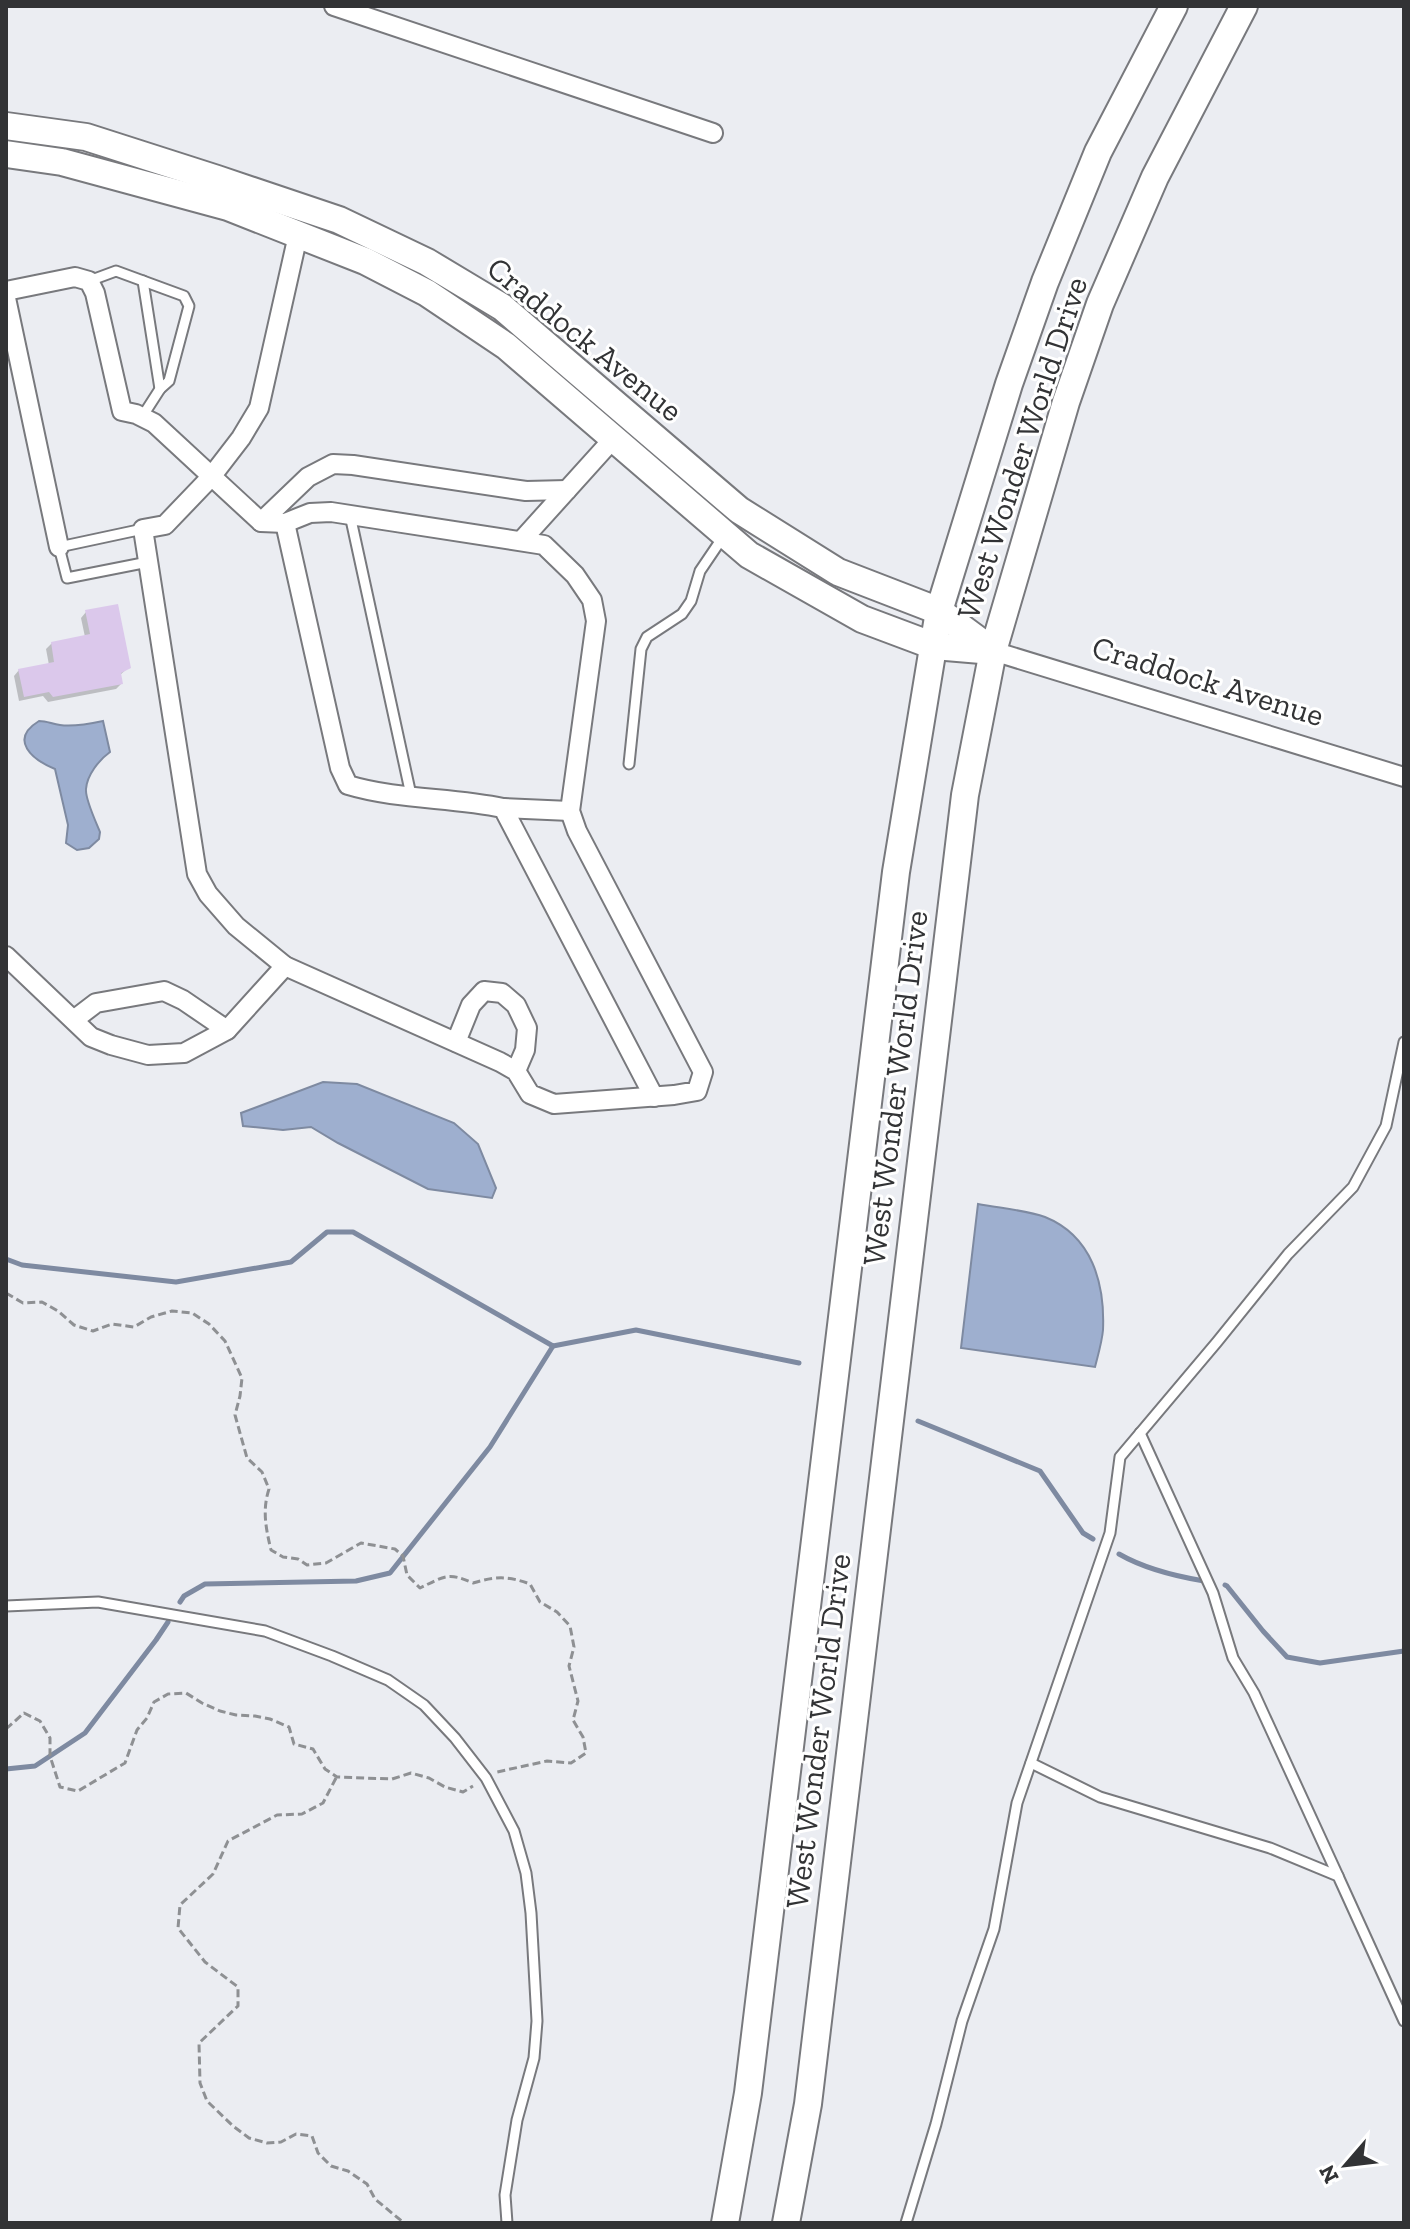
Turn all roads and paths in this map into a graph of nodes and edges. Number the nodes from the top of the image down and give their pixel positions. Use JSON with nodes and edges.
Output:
{"nodes":[{"id":1,"x":334,"y":6,"type":"edge"},
{"id":2,"x":1174,"y":6,"type":"edge"},
{"id":3,"x":1244,"y":6,"type":"edge"},
{"id":4,"x":379,"y":12,"type":"edge"},
{"id":5,"x":6,"y":126,"type":"edge"},
{"id":6,"x":713,"y":133,"type":"dead end"},
{"id":7,"x":6,"y":154,"type":"edge"},
{"id":8,"x":298,"y":235,"type":"junction"},
{"id":9,"x":89,"y":281,"type":"junction"},
{"id":10,"x":143,"y":281,"type":"junction"},
{"id":11,"x":6,"y":291,"type":"edge"},
{"id":12,"x":6,"y":298,"type":"edge"},
{"id":13,"x":160,"y":389,"type":"junction"},
{"id":14,"x":142,"y":417,"type":"junction"},
{"id":15,"x":613,"y":439,"type":"junction"},
{"id":16,"x":211,"y":477,"type":"junction"},
{"id":17,"x":567,"y":490,"type":"junction"},
{"id":18,"x":350,"y":515,"type":"junction"},
{"id":19,"x":261,"y":522,"type":"junction"},
{"id":20,"x":285,"y":523,"type":"junction"},
{"id":21,"x":143,"y":529,"type":"junction"},
{"id":22,"x":724,"y":534,"type":"junction"},
{"id":23,"x":521,"y":541,"type":"junction"},
{"id":24,"x":59,"y":547,"type":"junction"},
{"id":25,"x":149,"y":562,"type":"junction"},
{"id":26,"x":939,"y":611,"type":"junction"},
{"id":27,"x":934,"y":646,"type":"junction"},
{"id":28,"x":993,"y":651,"type":"junction"},
{"id":29,"x":629,"y":764,"type":"dead end"},
{"id":30,"x":1404,"y":777,"type":"edge"},
{"id":31,"x":411,"y":795,"type":"junction"},
{"id":32,"x":503,"y":808,"type":"junction"},
{"id":33,"x":570,"y":811,"type":"junction"},
{"id":34,"x":6,"y":956,"type":"edge"},
{"id":35,"x":285,"y":966,"type":"junction"},
{"id":36,"x":75,"y":1019,"type":"junction"},
{"id":37,"x":227,"y":1030,"type":"junction"},
{"id":38,"x":456,"y":1042,"type":"junction"},
{"id":39,"x":1404,"y":1042,"type":"edge"},
{"id":40,"x":516,"y":1071,"type":"junction"},
{"id":41,"x":654,"y":1097,"type":"junction"},
{"id":42,"x":6,"y":1293,"type":"edge"},
{"id":43,"x":1140,"y":1433,"type":"junction"},
{"id":44,"x":6,"y":1606,"type":"edge"},
{"id":45,"x":6,"y":1729,"type":"edge"},
{"id":46,"x":1031,"y":1763,"type":"junction"},
{"id":47,"x":337,"y":1777,"type":"junction"},
{"id":48,"x":486,"y":1778,"type":"junction"},
{"id":49,"x":1338,"y":1876,"type":"junction"},
{"id":50,"x":1404,"y":2021,"type":"edge"},
{"id":51,"x":404,"y":2223,"type":"edge"},
{"id":52,"x":507,"y":2223,"type":"edge"},
{"id":53,"x":725,"y":2223,"type":"edge"},
{"id":54,"x":786,"y":2223,"type":"edge"},
{"id":55,"x":906,"y":2223,"type":"edge"}],
"edges":[{"from":1,"to":4,"type":"street"},
{"from":2,"to":26,"type":"main road","name":"West Wonder World Drive"},
{"from":3,"to":28,"type":"main road","name":"West Wonder World Drive"},
{"from":4,"to":6,"type":"street"},
{"from":5,"to":26,"type":"main road","name":"Craddock Avenue"},
{"from":7,"to":8,"type":"main road","name":"Craddock Avenue"},
{"from":8,"to":15,"type":"main road","name":"Craddock Avenue"},
{"from":8,"to":16,"type":"street"},
{"from":9,"to":10,"type":"lane"},
{"from":9,"to":11,"type":"street"},
{"from":9,"to":14,"type":"street"},
{"from":10,"to":13,"type":"lane"},
{"from":10,"to":13,"type":"lane"},
{"from":12,"to":24,"type":"street"},
{"from":13,"to":14,"type":"lane"},
{"from":14,"to":16,"type":"street"},
{"from":15,"to":17,"type":"street"},
{"from":15,"to":22,"type":"main road","name":"Craddock Avenue"},
{"from":16,"to":19,"type":"street"},
{"from":16,"to":21,"type":"street"},
{"from":17,"to":19,"type":"street"},
{"from":17,"to":23,"type":"street"},
{"from":18,"to":20,"type":"street"},
{"from":18,"to":23,"type":"street"},
{"from":18,"to":31,"type":"lane"},
{"from":19,"to":20,"type":"street"},
{"from":20,"to":31,"type":"street"},
{"from":21,"to":24,"type":"lane"},
{"from":21,"to":25,"type":"street"},
{"from":22,"to":27,"type":"main road","name":"Craddock Avenue"},
{"from":22,"to":29,"type":"lane"},
{"from":23,"to":33,"type":"street"},
{"from":24,"to":25,"type":"lane"},
{"from":25,"to":35,"type":"street"},
{"from":26,"to":27,"type":"main road","name":"West Wonder World Drive"},
{"from":26,"to":28,"type":"main road","name":"Craddock Avenue"},
{"from":27,"to":28,"type":"main road","name":"Craddock Avenue"},
{"from":27,"to":53,"type":"main road","name":"West Wonder World Drive"},
{"from":28,"to":30,"type":"street","name":"Craddock Avenue"},
{"from":28,"to":54,"type":"main road","name":"West Wonder World Drive"},
{"from":31,"to":32,"type":"street"},
{"from":32,"to":33,"type":"street"},
{"from":32,"to":41,"type":"street"},
{"from":33,"to":41,"type":"street"},
{"from":34,"to":36,"type":"street"},
{"from":35,"to":37,"type":"street"},
{"from":35,"to":38,"type":"street"},
{"from":36,"to":37,"type":"street"},
{"from":36,"to":37,"type":"street"},
{"from":38,"to":40,"type":"street"},
{"from":38,"to":40,"type":"street"},
{"from":39,"to":43,"type":"lane"},
{"from":40,"to":41,"type":"street"},
{"from":42,"to":48,"type":"path"},
{"from":43,"to":46,"type":"lane"},
{"from":43,"to":49,"type":"lane"},
{"from":44,"to":48,"type":"lane"},
{"from":45,"to":47,"type":"path"},
{"from":46,"to":49,"type":"lane"},
{"from":46,"to":55,"type":"lane"},
{"from":47,"to":48,"type":"path"},
{"from":47,"to":51,"type":"path"},
{"from":48,"to":52,"type":"lane"},
{"from":49,"to":50,"type":"lane"}]}
